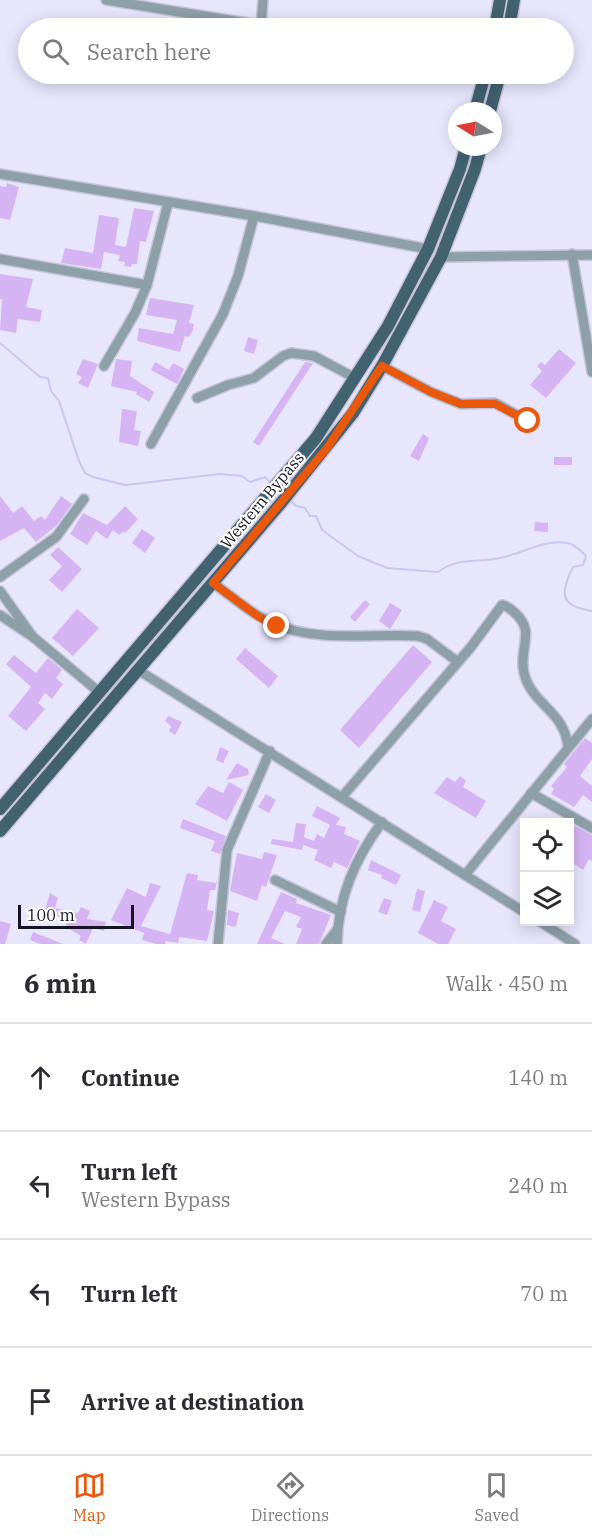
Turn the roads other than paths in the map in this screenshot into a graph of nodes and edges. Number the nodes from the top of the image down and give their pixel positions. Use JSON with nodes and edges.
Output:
{"nodes":[{"id":1,"x":106,"y":0,"type":"edge"},
{"id":2,"x":263,"y":0,"type":"edge"},
{"id":3,"x":500,"y":0,"type":"edge"},
{"id":4,"x":514,"y":0,"type":"edge"},
{"id":5,"x":213,"y":18,"type":"edge"},
{"id":6,"x":262,"y":18,"type":"edge"},
{"id":7,"x":497,"y":18,"type":"edge"},
{"id":8,"x":511,"y":18,"type":"edge"},
{"id":9,"x":482,"y":84,"type":"edge"},
{"id":10,"x":497,"y":84,"type":"edge"},
{"id":11,"x":477,"y":102,"type":"edge"},
{"id":12,"x":492,"y":102,"type":"edge"},
{"id":13,"x":464,"y":156,"type":"edge"},
{"id":14,"x":478,"y":156,"type":"edge"},
{"id":15,"x":0,"y":174,"type":"edge"},
{"id":16,"x":168,"y":203,"type":"junction"},
{"id":17,"x":254,"y":216,"type":"junction"},
{"id":18,"x":428,"y":249,"type":"junction"},
{"id":19,"x":572,"y":254,"type":"junction"},
{"id":20,"x":592,"y":255,"type":"edge"},
{"id":21,"x":441,"y":257,"type":"junction"},
{"id":22,"x":0,"y":260,"type":"edge"},
{"id":23,"x":147,"y":285,"type":"junction"},
{"id":24,"x":589,"y":341,"type":"edge"},
{"id":25,"x":104,"y":366,"type":"dead end"},
{"id":26,"x":382,"y":366,"type":"junction"},
{"id":27,"x":592,"y":372,"type":"edge"},
{"id":28,"x":355,"y":378,"type":"junction"},
{"id":29,"x":197,"y":398,"type":"dead end"},
{"id":30,"x":528,"y":421,"type":"dead end"},
{"id":31,"x":151,"y":444,"type":"dead end"},
{"id":32,"x":84,"y":499,"type":"dead end"},
{"id":33,"x":0,"y":577,"type":"edge"},
{"id":34,"x":213,"y":583,"type":"junction"},
{"id":35,"x":0,"y":591,"type":"edge"},
{"id":36,"x":0,"y":615,"type":"edge"},
{"id":37,"x":33,"y":636,"type":"junction"},
{"id":38,"x":458,"y":662,"type":"junction"},
{"id":39,"x":138,"y":670,"type":"junction"},
{"id":40,"x":99,"y":692,"type":"junction"},
{"id":41,"x":592,"y":719,"type":"edge"},
{"id":42,"x":588,"y":732,"type":"edge"},
{"id":43,"x":568,"y":748,"type":"junction"},
{"id":44,"x":270,"y":751,"type":"junction"},
{"id":45,"x":531,"y":793,"type":"junction"},
{"id":46,"x":342,"y":797,"type":"junction"},
{"id":47,"x":0,"y":809,"type":"edge"},
{"id":48,"x":382,"y":822,"type":"junction"},
{"id":49,"x":592,"y":828,"type":"edge"},
{"id":50,"x":0,"y":831,"type":"edge"},
{"id":51,"x":465,"y":875,"type":"junction"},
{"id":52,"x":275,"y":880,"type":"dead end"},
{"id":53,"x":520,"y":909,"type":"edge"},
{"id":54,"x":341,"y":912,"type":"junction"},
{"id":55,"x":547,"y":926,"type":"edge"},
{"id":56,"x":337,"y":930,"type":"junction"},
{"id":57,"x":218,"y":944,"type":"edge"},
{"id":58,"x":326,"y":944,"type":"edge"},
{"id":59,"x":337,"y":944,"type":"edge"},
{"id":60,"x":575,"y":944,"type":"edge"}],
"edges":[{"from":1,"to":5,"type":"street"},
{"from":2,"to":6,"type":"street"},
{"from":3,"to":7,"type":"main road"},
{"from":4,"to":8,"type":"main road"},
{"from":9,"to":11,"type":"main road"},
{"from":10,"to":12,"type":"main road"},
{"from":13,"to":18,"type":"main road","name":"Western Bypass"},
{"from":14,"to":21,"type":"main road","name":"Western Bypass"},
{"from":15,"to":16,"type":"street"},
{"from":16,"to":17,"type":"street"},
{"from":16,"to":23,"type":"street"},
{"from":17,"to":18,"type":"street"},
{"from":17,"to":31,"type":"street"},
{"from":18,"to":28,"type":"main road","name":"Western Bypass"},
{"from":19,"to":20,"type":"street"},
{"from":19,"to":21,"type":"street"},
{"from":19,"to":24,"type":"street"},
{"from":21,"to":26,"type":"main road","name":"Western Bypass"},
{"from":22,"to":23,"type":"street"},
{"from":23,"to":25,"type":"street"},
{"from":24,"to":27,"type":"street"},
{"from":26,"to":30,"type":"street"},
{"from":26,"to":34,"type":"main road","name":"Western Bypass"},
{"from":28,"to":29,"type":"street"},
{"from":28,"to":40,"type":"main road","name":"Western Bypass"},
{"from":32,"to":33,"type":"street"},
{"from":34,"to":38,"type":"street"},
{"from":34,"to":39,"type":"main road","name":"Western Bypass"},
{"from":35,"to":37,"type":"street"},
{"from":36,"to":37,"type":"street"},
{"from":37,"to":40,"type":"street"},
{"from":38,"to":43,"type":"street"},
{"from":38,"to":46,"type":"street"},
{"from":39,"to":44,"type":"street"},
{"from":39,"to":50,"type":"main road","name":"Western Bypass"},
{"from":40,"to":47,"type":"main road","name":"Western Bypass"},
{"from":41,"to":42,"type":"street"},
{"from":42,"to":43,"type":"street"},
{"from":43,"to":45,"type":"street"},
{"from":44,"to":46,"type":"street"},
{"from":44,"to":57,"type":"street"},
{"from":45,"to":49,"type":"street"},
{"from":45,"to":51,"type":"street"},
{"from":46,"to":48,"type":"street"},
{"from":48,"to":51,"type":"street"},
{"from":48,"to":54,"type":"street"},
{"from":51,"to":53,"type":"street"},
{"from":52,"to":54,"type":"street"},
{"from":54,"to":56,"type":"street"},
{"from":55,"to":60,"type":"street"},
{"from":56,"to":58,"type":"street"},
{"from":56,"to":59,"type":"street"}]}
